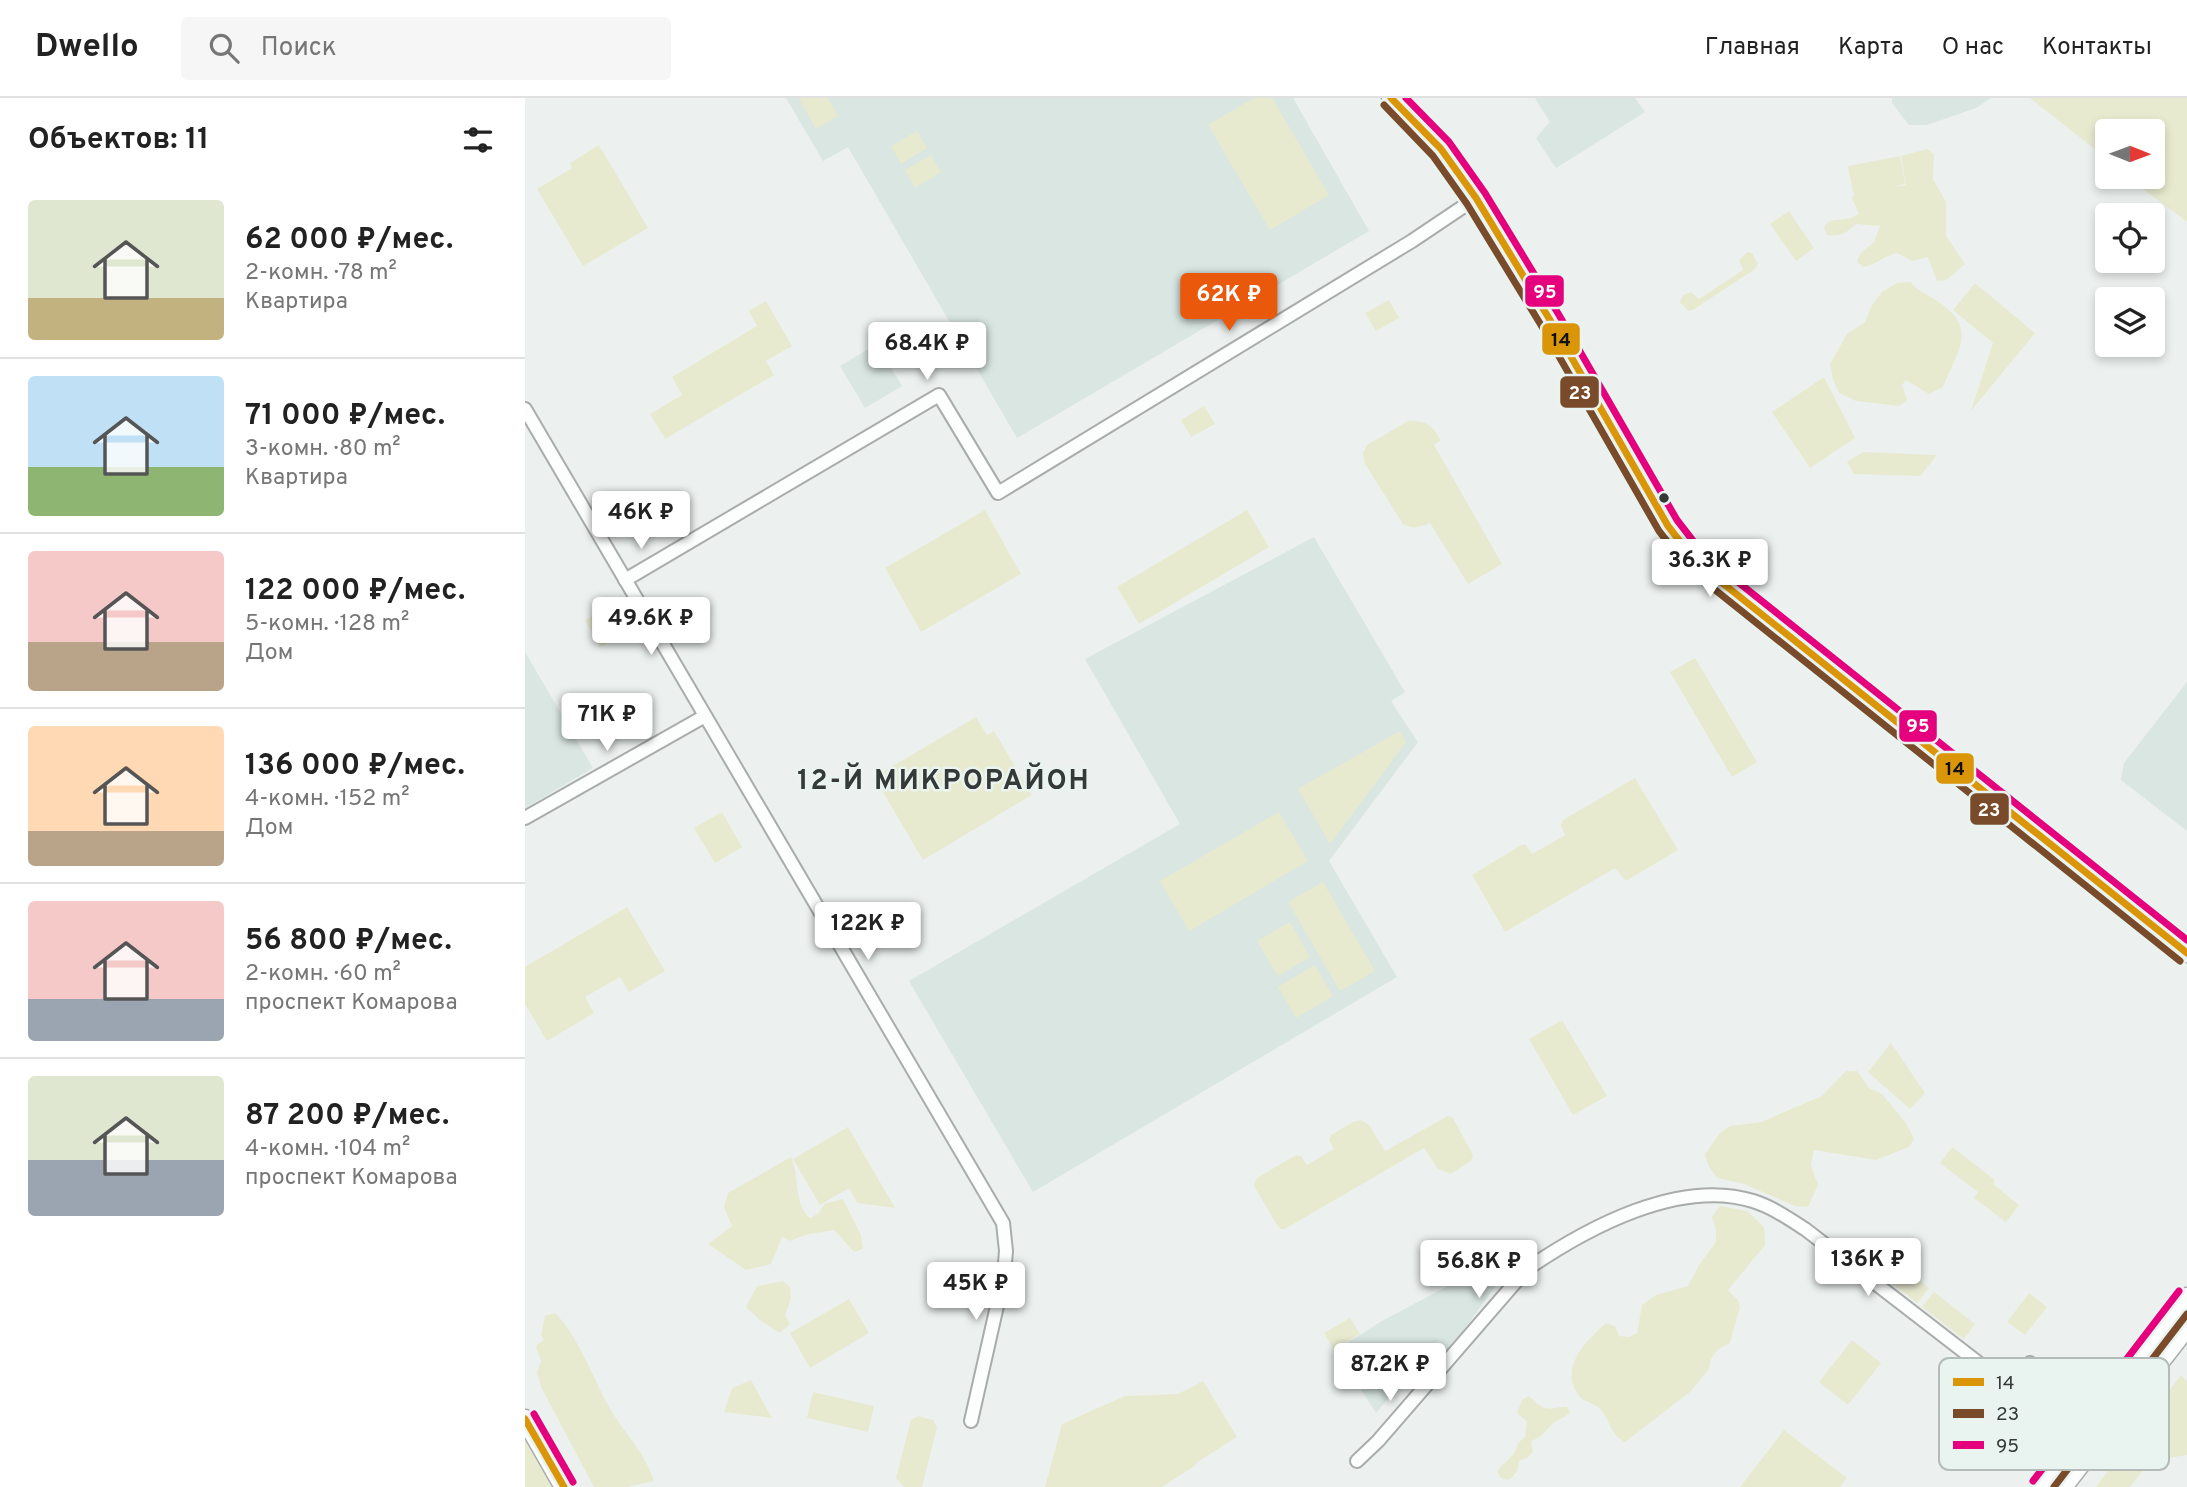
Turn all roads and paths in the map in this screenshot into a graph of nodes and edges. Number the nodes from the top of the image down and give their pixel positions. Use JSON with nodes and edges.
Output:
{"nodes":[{"id":1,"x":1391,"y":98,"type":"edge"},
{"id":2,"x":1476,"y":198,"type":"junction"},
{"id":3,"x":525,"y":410,"type":"edge"},
{"id":4,"x":625,"y":580,"type":"junction"},
{"id":5,"x":705,"y":716,"type":"junction"},
{"id":6,"x":525,"y":818,"type":"edge"},
{"id":7,"x":2187,"y":953,"type":"edge"},
{"id":8,"x":2187,"y":1297,"type":"edge"},
{"id":9,"x":2184,"y":1339,"type":"edge"},
{"id":10,"x":1972,"y":1358,"type":"edge"},
{"id":11,"x":2140,"y":1358,"type":"edge"},
{"id":12,"x":2168,"y":1358,"type":"edge"},
{"id":13,"x":525,"y":1419,"type":"edge"},
{"id":14,"x":971,"y":1421,"type":"dead end"},
{"id":15,"x":1357,"y":1461,"type":"dead end"},
{"id":16,"x":2054,"y":1470,"type":"edge"},
{"id":17,"x":2077,"y":1470,"type":"edge"},
{"id":18,"x":564,"y":1487,"type":"edge"},
{"id":19,"x":2041,"y":1487,"type":"edge"},
{"id":20,"x":2063,"y":1487,"type":"edge"}],
"edges":[{"from":1,"to":2,"type":"main road"},
{"from":2,"to":4,"type":"street"},
{"from":2,"to":7,"type":"main road"},
{"from":3,"to":4,"type":"street"},
{"from":4,"to":5,"type":"street"},
{"from":5,"to":6,"type":"street"},
{"from":5,"to":14,"type":"street"},
{"from":8,"to":11,"type":"main road"},
{"from":9,"to":12,"type":"main road"},
{"from":10,"to":15,"type":"street"},
{"from":13,"to":18,"type":"main road"},
{"from":16,"to":19,"type":"main road"},
{"from":17,"to":20,"type":"main road"}]}
